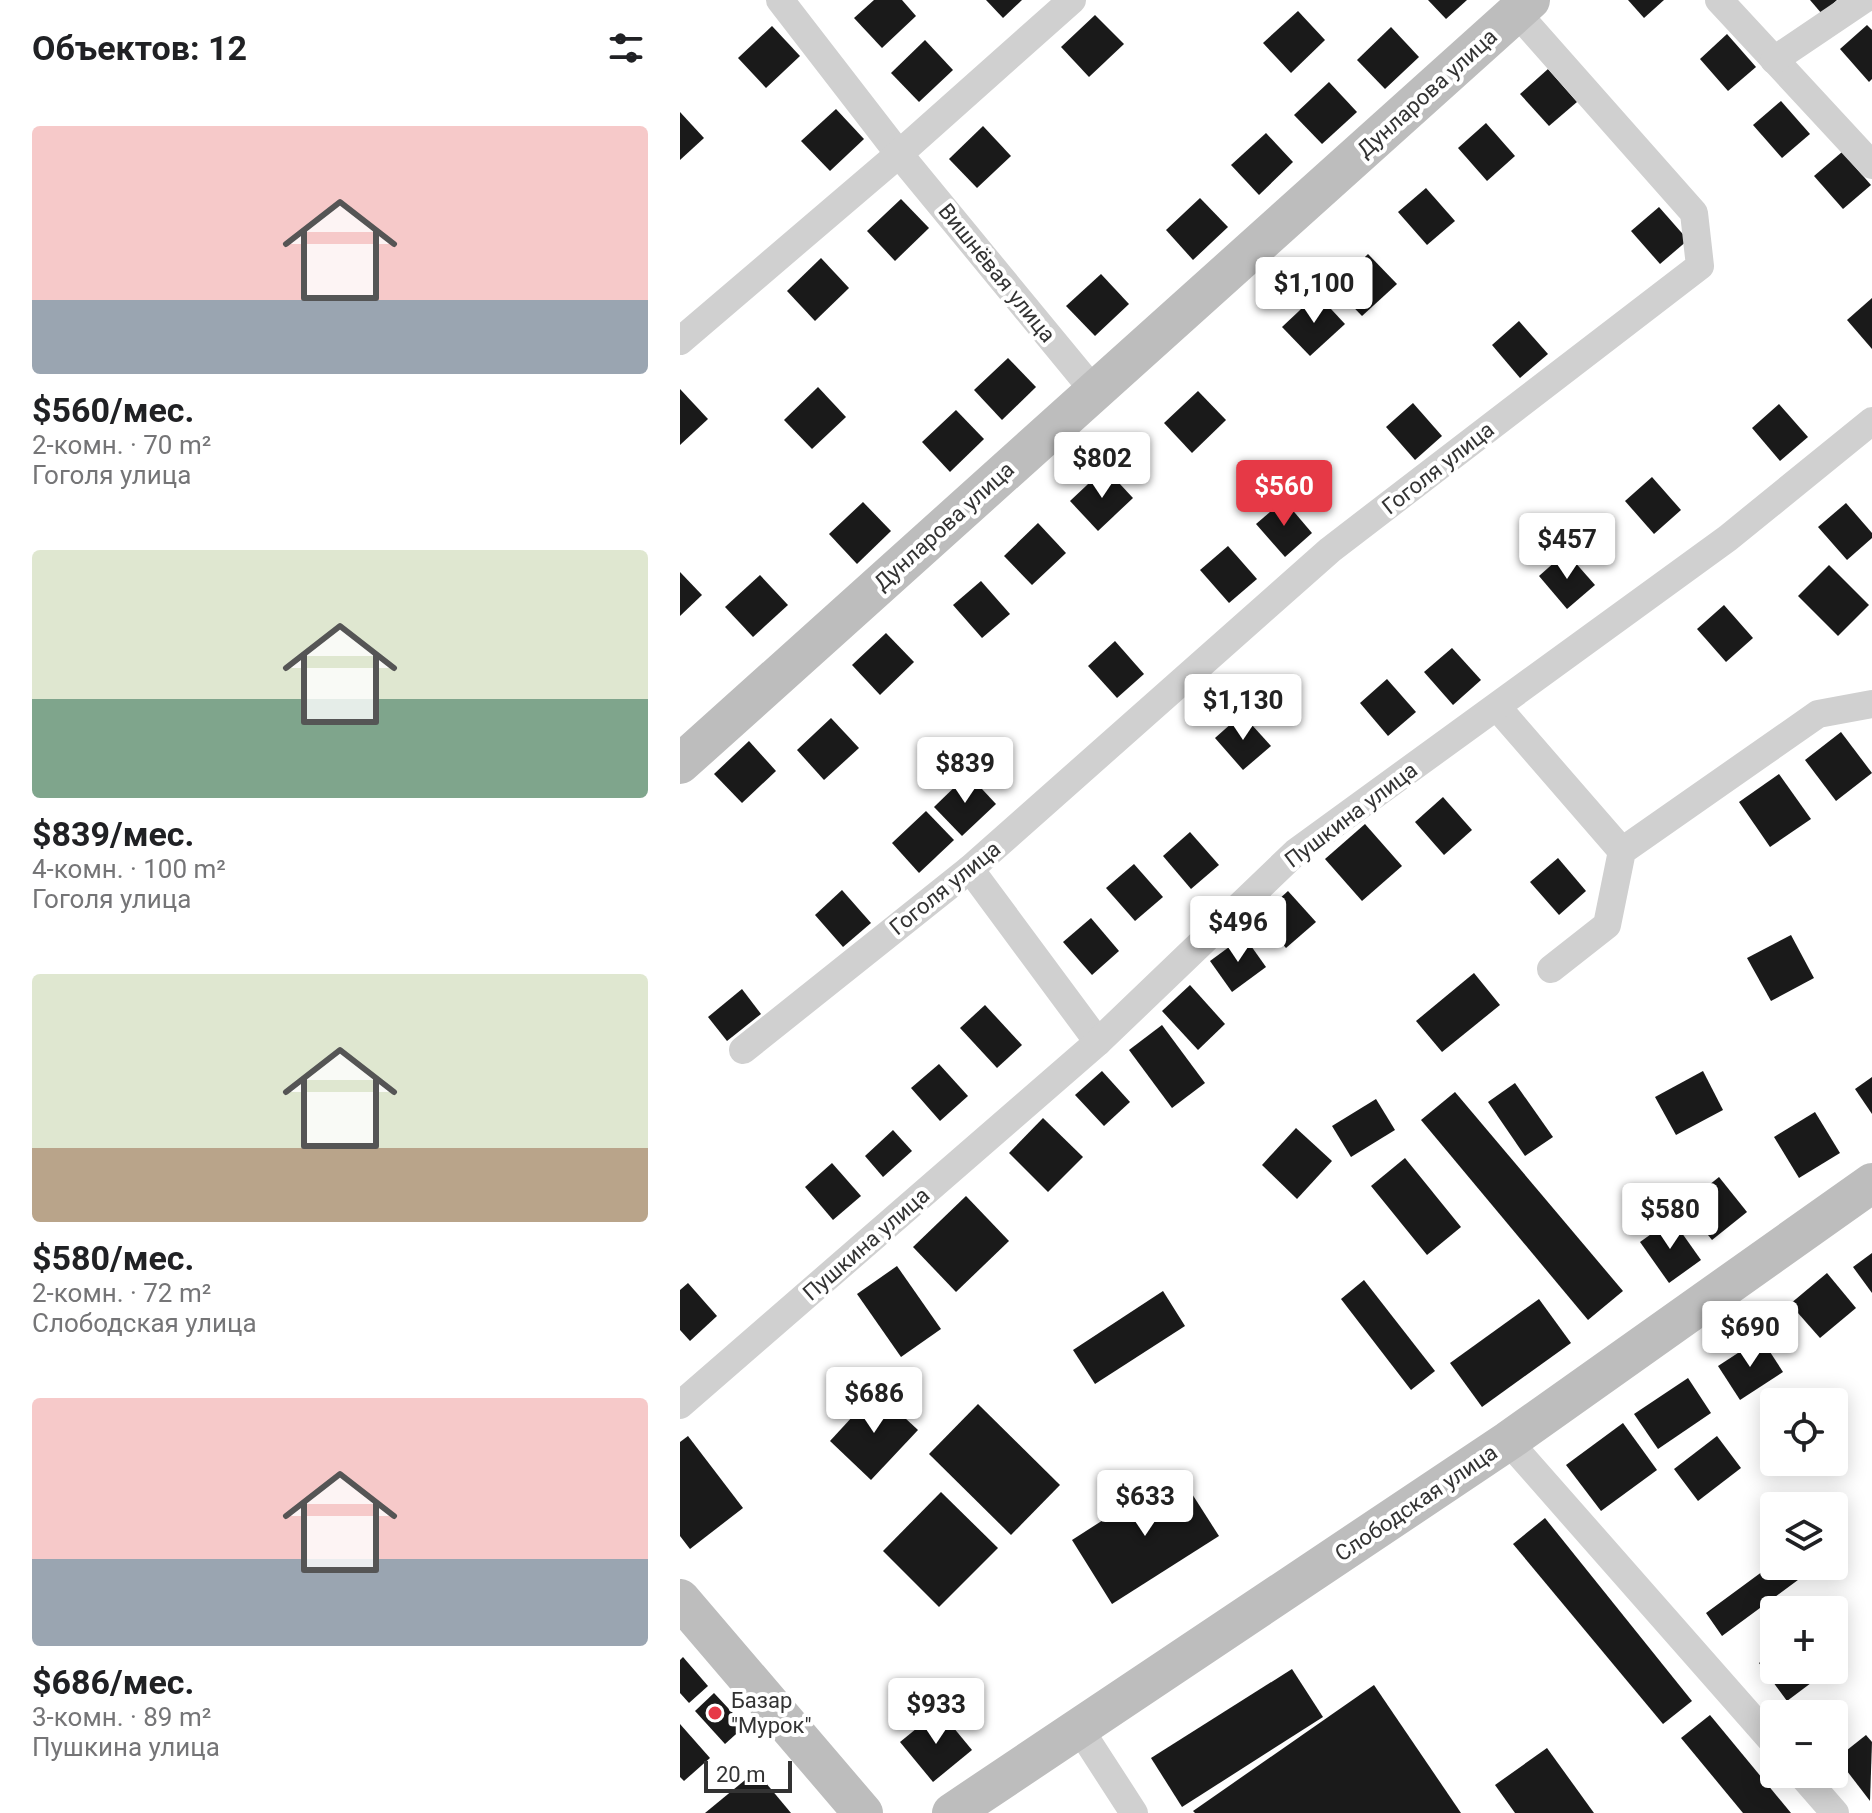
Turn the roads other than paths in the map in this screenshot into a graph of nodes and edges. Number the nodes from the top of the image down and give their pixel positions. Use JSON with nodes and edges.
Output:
{"nodes":[{"id":1,"x":780,"y":0,"type":"edge"},
{"id":2,"x":1072,"y":0,"type":"edge"},
{"id":3,"x":1719,"y":0,"type":"edge"},
{"id":4,"x":1863,"y":0,"type":"edge"},
{"id":5,"x":1524,"y":6,"type":"edge"},
{"id":6,"x":1774,"y":60,"type":"junction"},
{"id":7,"x":899,"y":154,"type":"junction"},
{"id":8,"x":1872,"y":165,"type":"edge"},
{"id":9,"x":680,"y":341,"type":"edge"},
{"id":10,"x":1094,"y":391,"type":"junction"},
{"id":11,"x":1872,"y":421,"type":"edge"},
{"id":12,"x":1872,"y":704,"type":"edge"},
{"id":13,"x":1497,"y":707,"type":"junction"},
{"id":14,"x":680,"y":764,"type":"edge"},
{"id":15,"x":1622,"y":851,"type":"junction"},
{"id":16,"x":970,"y":869,"type":"junction"},
{"id":17,"x":1551,"y":969,"type":"dead end"},
{"id":18,"x":1098,"y":1042,"type":"junction"},
{"id":19,"x":743,"y":1050,"type":"dead end"},
{"id":20,"x":1872,"y":1183,"type":"edge"},
{"id":21,"x":680,"y":1405,"type":"edge"},
{"id":22,"x":1508,"y":1441,"type":"junction"},
{"id":23,"x":680,"y":1599,"type":"edge"},
{"id":24,"x":1760,"y":1727,"type":"edge"},
{"id":25,"x":1079,"y":1728,"type":"junction"},
{"id":26,"x":1813,"y":1788,"type":"edge"},
{"id":27,"x":863,"y":1813,"type":"edge"},
{"id":28,"x":952,"y":1813,"type":"edge"},
{"id":29,"x":1134,"y":1813,"type":"edge"},
{"id":30,"x":1835,"y":1813,"type":"edge"}],
"edges":[{"from":1,"to":7,"type":"street","name":"Вишнёвая улица"},
{"from":2,"to":7,"type":"street"},
{"from":3,"to":6,"type":"street"},
{"from":4,"to":6,"type":"street"},
{"from":5,"to":10,"type":"street","name":"Дунларова улица"},
{"from":5,"to":16,"type":"street","name":"Гоголя улица"},
{"from":6,"to":8,"type":"street"},
{"from":7,"to":9,"type":"street"},
{"from":7,"to":10,"type":"street","name":"Вишнёвая улица"},
{"from":10,"to":14,"type":"street","name":"Дунларова улица"},
{"from":11,"to":13,"type":"street","name":"Пушкина улица"},
{"from":12,"to":15,"type":"street"},
{"from":13,"to":15,"type":"street"},
{"from":13,"to":18,"type":"street","name":"Пушкина улица"},
{"from":15,"to":17,"type":"street"},
{"from":16,"to":18,"type":"street"},
{"from":16,"to":19,"type":"street","name":"Гоголя улица"},
{"from":18,"to":21,"type":"street","name":"Пушкина улица"},
{"from":20,"to":22,"type":"street","name":"Слободская улица"},
{"from":22,"to":24,"type":"street"},
{"from":22,"to":25,"type":"street","name":"Слободская улица"},
{"from":23,"to":27,"type":"street"},
{"from":25,"to":28,"type":"street","name":"Слободская улица"},
{"from":25,"to":29,"type":"street"},
{"from":26,"to":30,"type":"street"}]}
